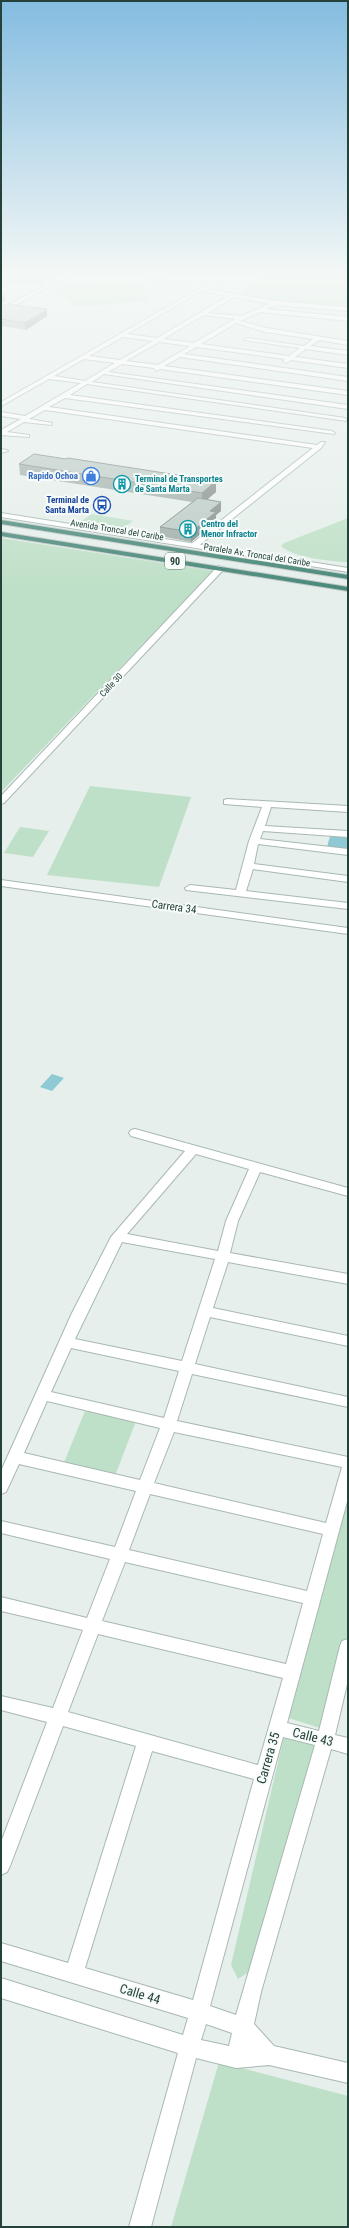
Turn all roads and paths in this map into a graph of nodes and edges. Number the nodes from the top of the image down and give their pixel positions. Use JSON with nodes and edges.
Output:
{"nodes":[{"id":1,"x":46,"y":378,"type":"edge"},
{"id":2,"x":53,"y":378,"type":"edge"},
{"id":3,"x":96,"y":378,"type":"edge"},
{"id":4,"x":142,"y":378,"type":"joint"},
{"id":5,"x":242,"y":378,"type":"edge"},
{"id":6,"x":261,"y":378,"type":"edge"},
{"id":7,"x":258,"y":380,"type":"junction"},
{"id":8,"x":86,"y":384,"type":"junction"},
{"id":9,"x":123,"y":389,"type":"junction"},
{"id":10,"x":241,"y":392,"type":"junction"},
{"id":11,"x":348,"y":393,"type":"edge"},
{"id":12,"x":118,"y":394,"type":"dead end"},
{"id":13,"x":66,"y":396,"type":"junction"},
{"id":14,"x":109,"y":400,"type":"junction"},
{"id":15,"x":1,"y":404,"type":"edge"},
{"id":16,"x":226,"y":404,"type":"junction"},
{"id":17,"x":101,"y":406,"type":"dead end"},
{"id":18,"x":348,"y":407,"type":"edge"},
{"id":19,"x":45,"y":408,"type":"junction"},
{"id":20,"x":95,"y":410,"type":"dead end"},
{"id":21,"x":1,"y":414,"type":"edge"},
{"id":22,"x":89,"y":414,"type":"junction"},
{"id":23,"x":208,"y":418,"type":"junction"},
{"id":24,"x":25,"y":419,"type":"junction"},
{"id":25,"x":347,"y":419,"type":"edge"},
{"id":26,"x":50,"y":424,"type":"dead end"},
{"id":27,"x":1,"y":433,"type":"edge"},
{"id":28,"x":332,"y":433,"type":"junction"},
{"id":29,"x":27,"y":436,"type":"dead end"},
{"id":30,"x":319,"y":447,"type":"junction"},
{"id":31,"x":1,"y":515,"type":"edge"},
{"id":32,"x":1,"y":522,"type":"edge"},
{"id":33,"x":1,"y":534,"type":"edge"},
{"id":34,"x":194,"y":545,"type":"junction"},
{"id":35,"x":221,"y":568,"type":"junction"},
{"id":36,"x":348,"y":570,"type":"edge"},
{"id":37,"x":348,"y":577,"type":"edge"},
{"id":38,"x":348,"y":589,"type":"edge"},
{"id":39,"x":1,"y":801,"type":"edge"},
{"id":40,"x":227,"y":802,"type":"dead end"},
{"id":41,"x":268,"y":804,"type":"junction"},
{"id":42,"x":348,"y":809,"type":"edge"},
{"id":43,"x":259,"y":828,"type":"junction"},
{"id":44,"x":348,"y":834,"type":"edge"},
{"id":45,"x":254,"y":841,"type":"junction"},
{"id":46,"x":348,"y":852,"type":"edge"},
{"id":47,"x":249,"y":866,"type":"junction"},
{"id":48,"x":348,"y":879,"type":"edge"},
{"id":49,"x":1,"y":883,"type":"edge"},
{"id":50,"x":190,"y":888,"type":"dead end"},
{"id":51,"x":240,"y":894,"type":"junction"},
{"id":52,"x":348,"y":906,"type":"edge"},
{"id":53,"x":348,"y":931,"type":"edge"},
{"id":54,"x":135,"y":1133,"type":"dead end"},
{"id":55,"x":193,"y":1149,"type":"junction"},
{"id":56,"x":256,"y":1166,"type":"junction"},
{"id":57,"x":348,"y":1192,"type":"edge"},
{"id":58,"x":118,"y":1237,"type":"junction"},
{"id":59,"x":223,"y":1256,"type":"junction"},
{"id":60,"x":348,"y":1278,"type":"edge"},
{"id":61,"x":205,"y":1311,"type":"junction"},
{"id":62,"x":348,"y":1341,"type":"edge"},
{"id":63,"x":67,"y":1342,"type":"junction"},
{"id":64,"x":186,"y":1367,"type":"junction"},
{"id":65,"x":43,"y":1395,"type":"junction"},
{"id":66,"x":348,"y":1402,"type":"edge"},
{"id":67,"x":169,"y":1425,"type":"junction"},
{"id":68,"x":15,"y":1457,"type":"junction"},
{"id":69,"x":348,"y":1463,"type":"edge"},
{"id":70,"x":348,"y":1470,"type":"edge"},
{"id":71,"x":1,"y":1488,"type":"edge"},
{"id":72,"x":146,"y":1488,"type":"junction"},
{"id":73,"x":1,"y":1527,"type":"edge"},
{"id":74,"x":331,"y":1530,"type":"junction"},
{"id":75,"x":120,"y":1553,"type":"junction"},
{"id":76,"x":312,"y":1599,"type":"junction"},
{"id":77,"x":1,"y":1604,"type":"edge"},
{"id":78,"x":93,"y":1625,"type":"junction"},
{"id":79,"x":348,"y":1646,"type":"edge"},
{"id":80,"x":293,"y":1672,"type":"junction"},
{"id":81,"x":1,"y":1703,"type":"edge"},
{"id":82,"x":58,"y":1717,"type":"junction"},
{"id":83,"x":277,"y":1728,"type":"junction"},
{"id":84,"x":325,"y":1740,"type":"junction"},
{"id":85,"x":146,"y":1741,"type":"junction"},
{"id":86,"x":348,"y":1746,"type":"edge"},
{"id":87,"x":264,"y":1774,"type":"junction"},
{"id":88,"x":1,"y":1866,"type":"edge"},
{"id":89,"x":1,"y":1952,"type":"edge"},
{"id":90,"x":74,"y":1974,"type":"junction"},
{"id":91,"x":1,"y":1988,"type":"edge"},
{"id":92,"x":199,"y":2012,"type":"junction"},
{"id":93,"x":244,"y":2028,"type":"junction"},
{"id":94,"x":191,"y":2047,"type":"junction"},
{"id":95,"x":269,"y":2055,"type":"junction"},
{"id":96,"x":236,"y":2058,"type":"junction"},
{"id":97,"x":348,"y":2073,"type":"edge"},
{"id":98,"x":140,"y":2227,"type":"edge"}],
"edges":[{"from":1,"to":15,"type":"street"},
{"from":2,"to":8,"type":"street"},
{"from":3,"to":8,"type":"street"},
{"from":4,"to":9,"type":"street"},
{"from":4,"to":10,"type":"street"},
{"from":5,"to":7,"type":"street"},
{"from":6,"to":7,"type":"street"},
{"from":7,"to":10,"type":"street"},
{"from":7,"to":11,"type":"street"},
{"from":8,"to":9,"type":"street"},
{"from":8,"to":13,"type":"street"},
{"from":9,"to":12,"type":"street"},
{"from":9,"to":16,"type":"street"},
{"from":10,"to":16,"type":"street"},
{"from":10,"to":18,"type":"street"},
{"from":13,"to":14,"type":"street"},
{"from":13,"to":19,"type":"street"},
{"from":14,"to":17,"type":"street"},
{"from":14,"to":23,"type":"street"},
{"from":16,"to":23,"type":"street"},
{"from":16,"to":25,"type":"street"},
{"from":19,"to":22,"type":"street"},
{"from":19,"to":24,"type":"street"},
{"from":20,"to":22,"type":"street"},
{"from":21,"to":24,"type":"street"},
{"from":22,"to":30,"type":"street"},
{"from":23,"to":28,"type":"street"},
{"from":24,"to":26,"type":"street"},
{"from":24,"to":27,"type":"street"},
{"from":25,"to":28,"type":"street"},
{"from":27,"to":29,"type":"street"},
{"from":28,"to":30,"type":"street"},
{"from":30,"to":34,"type":"street"},
{"from":31,"to":34,"type":"street","name":"Paralela Av. Troncal del Caribe"},
{"from":32,"to":37,"type":"highway","name":"Avenida Troncal del Caribe","number":"90"},
{"from":33,"to":35,"type":"highway","name":"Avenida Troncal del Caribe","number":"90"},
{"from":34,"to":36,"type":"street","name":"Paralela Av. Troncal del Caribe"},
{"from":35,"to":38,"type":"highway","name":"Avenida Troncal del Caribe","number":"90"},
{"from":35,"to":39,"type":"street","name":"Calle 30"},
{"from":40,"to":41,"type":"street"},
{"from":41,"to":42,"type":"street"},
{"from":41,"to":43,"type":"street"},
{"from":43,"to":44,"type":"street"},
{"from":43,"to":45,"type":"street"},
{"from":45,"to":46,"type":"street"},
{"from":45,"to":47,"type":"street"},
{"from":47,"to":48,"type":"street"},
{"from":47,"to":51,"type":"street"},
{"from":49,"to":53,"type":"street","name":"Carrera 34"},
{"from":50,"to":51,"type":"street"},
{"from":51,"to":52,"type":"street"},
{"from":54,"to":55,"type":"street"},
{"from":55,"to":56,"type":"street"},
{"from":55,"to":58,"type":"street"},
{"from":56,"to":57,"type":"street"},
{"from":56,"to":59,"type":"street"},
{"from":58,"to":59,"type":"street"},
{"from":58,"to":63,"type":"street"},
{"from":59,"to":60,"type":"street"},
{"from":59,"to":61,"type":"street"},
{"from":61,"to":62,"type":"street"},
{"from":61,"to":64,"type":"street"},
{"from":63,"to":64,"type":"street"},
{"from":63,"to":65,"type":"street"},
{"from":64,"to":66,"type":"street"},
{"from":64,"to":67,"type":"street"},
{"from":65,"to":67,"type":"street"},
{"from":65,"to":68,"type":"street"},
{"from":67,"to":69,"type":"street"},
{"from":67,"to":72,"type":"street"},
{"from":68,"to":71,"type":"street"},
{"from":68,"to":72,"type":"street"},
{"from":70,"to":74,"type":"street","name":"Carrera 35"},
{"from":72,"to":74,"type":"street"},
{"from":72,"to":75,"type":"street"},
{"from":73,"to":75,"type":"street"},
{"from":74,"to":76,"type":"street","name":"Carrera 35"},
{"from":75,"to":76,"type":"street"},
{"from":75,"to":78,"type":"street"},
{"from":76,"to":80,"type":"street","name":"Carrera 35"},
{"from":77,"to":78,"type":"street"},
{"from":78,"to":80,"type":"street"},
{"from":78,"to":82,"type":"street"},
{"from":79,"to":84,"type":"street"},
{"from":80,"to":83,"type":"street","name":"Carrera 35"},
{"from":81,"to":82,"type":"street"},
{"from":82,"to":85,"type":"street"},
{"from":82,"to":88,"type":"street"},
{"from":83,"to":84,"type":"street","name":"Calle 43"},
{"from":83,"to":87,"type":"street","name":"Carrera 35"},
{"from":84,"to":86,"type":"street","name":"Calle 43"},
{"from":84,"to":93,"type":"street"},
{"from":85,"to":87,"type":"street"},
{"from":85,"to":90,"type":"street"},
{"from":87,"to":92,"type":"street","name":"Carrera 35"},
{"from":89,"to":90,"type":"street","name":"Calle 44"},
{"from":90,"to":92,"type":"street","name":"Calle 44"},
{"from":91,"to":94,"type":"street"},
{"from":92,"to":93,"type":"street","name":"Calle 44"},
{"from":92,"to":94,"type":"street","name":"Carrera 35"},
{"from":93,"to":95,"type":"street","name":"Calle 44"},
{"from":93,"to":96,"type":"street"},
{"from":94,"to":96,"type":"street"},
{"from":94,"to":98,"type":"street","name":"Carrera 35"},
{"from":95,"to":96,"type":"street"},
{"from":95,"to":97,"type":"street"}]}
